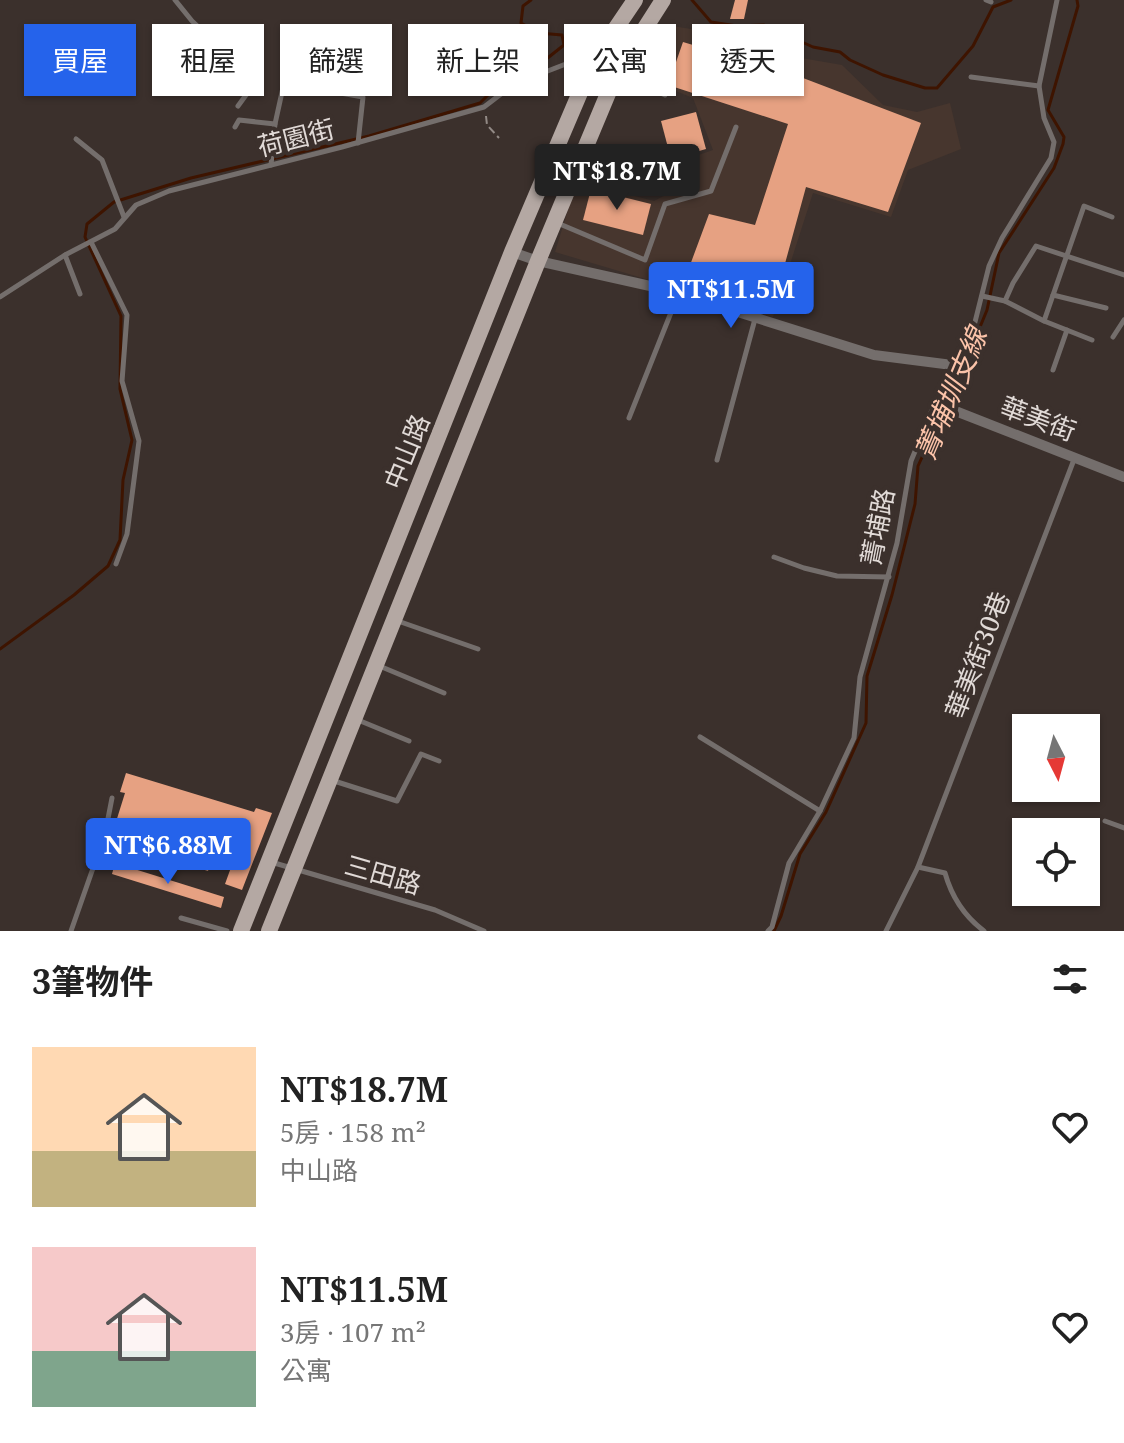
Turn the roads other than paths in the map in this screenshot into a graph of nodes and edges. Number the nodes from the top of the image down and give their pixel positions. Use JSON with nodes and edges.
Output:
{"nodes":[{"id":1,"x":175,"y":0,"type":"edge"},
{"id":2,"x":635,"y":0,"type":"edge"},
{"id":3,"x":663,"y":0,"type":"edge"},
{"id":4,"x":1057,"y":0,"type":"edge"},
{"id":5,"x":619,"y":24,"type":"edge"},
{"id":6,"x":648,"y":24,"type":"edge"},
{"id":7,"x":564,"y":65,"type":"edge"},
{"id":8,"x":971,"y":77,"type":"dead end"},
{"id":9,"x":1039,"y":86,"type":"junction"},
{"id":10,"x":579,"y":96,"type":"edge"},
{"id":11,"x":607,"y":96,"type":"edge"},
{"id":12,"x":238,"y":106,"type":"dead end"},
{"id":13,"x":275,"y":124,"type":"junction"},
{"id":14,"x":235,"y":127,"type":"dead end"},
{"id":15,"x":736,"y":127,"type":"dead end"},
{"id":16,"x":76,"y":139,"type":"dead end"},
{"id":17,"x":358,"y":143,"type":"junction"},
{"id":18,"x":271,"y":165,"type":"junction"},
{"id":19,"x":1112,"y":217,"type":"dead end"},
{"id":20,"x":125,"y":218,"type":"junction"},
{"id":21,"x":554,"y":222,"type":"junction"},
{"id":22,"x":91,"y":242,"type":"junction"},
{"id":23,"x":512,"y":252,"type":"junction"},
{"id":24,"x":65,"y":255,"type":"junction"},
{"id":25,"x":1066,"y":255,"type":"junction"},
{"id":26,"x":538,"y":261,"type":"junction"},
{"id":27,"x":1124,"y":275,"type":"edge"},
{"id":28,"x":80,"y":294,"type":"dead end"},
{"id":29,"x":678,"y":294,"type":"junction"},
{"id":30,"x":1053,"y":295,"type":"junction"},
{"id":31,"x":982,"y":296,"type":"junction"},
{"id":32,"x":0,"y":297,"type":"edge"},
{"id":33,"x":1005,"y":301,"type":"junction"},
{"id":34,"x":1106,"y":308,"type":"dead end"},
{"id":35,"x":755,"y":319,"type":"junction"},
{"id":36,"x":1124,"y":320,"type":"edge"},
{"id":37,"x":1044,"y":321,"type":"junction"},
{"id":38,"x":1067,"y":330,"type":"junction"},
{"id":39,"x":1113,"y":337,"type":"dead end"},
{"id":40,"x":1092,"y":340,"type":"dead end"},
{"id":41,"x":960,"y":366,"type":"junction"},
{"id":42,"x":1053,"y":370,"type":"dead end"},
{"id":43,"x":935,"y":403,"type":"junction"},
{"id":44,"x":629,"y":418,"type":"dead end"},
{"id":45,"x":1075,"y":457,"type":"junction"},
{"id":46,"x":717,"y":460,"type":"dead end"},
{"id":47,"x":1124,"y":477,"type":"edge"},
{"id":48,"x":774,"y":557,"type":"dead end"},
{"id":49,"x":116,"y":564,"type":"dead end"},
{"id":50,"x":889,"y":577,"type":"junction"},
{"id":51,"x":395,"y":620,"type":"junction"},
{"id":52,"x":478,"y":649,"type":"dead end"},
{"id":53,"x":376,"y":665,"type":"junction"},
{"id":54,"x":444,"y":693,"type":"dead end"},
{"id":55,"x":355,"y":719,"type":"junction"},
{"id":56,"x":700,"y":737,"type":"dead end"},
{"id":57,"x":409,"y":741,"type":"dead end"},
{"id":58,"x":439,"y":761,"type":"dead end"},
{"id":59,"x":330,"y":780,"type":"junction"},
{"id":60,"x":112,"y":798,"type":"dead end"},
{"id":61,"x":820,"y":811,"type":"junction"},
{"id":62,"x":1105,"y":821,"type":"dead end"},
{"id":63,"x":1124,"y":828,"type":"edge"},
{"id":64,"x":270,"y":862,"type":"junction"},
{"id":65,"x":918,"y":867,"type":"junction"},
{"id":66,"x":294,"y":870,"type":"junction"},
{"id":67,"x":181,"y":918,"type":"dead end"},
{"id":68,"x":71,"y":931,"type":"edge"},
{"id":69,"x":227,"y":931,"type":"edge"},
{"id":70,"x":241,"y":931,"type":"edge"},
{"id":71,"x":269,"y":931,"type":"edge"},
{"id":72,"x":484,"y":931,"type":"edge"},
{"id":73,"x":768,"y":931,"type":"edge"},
{"id":74,"x":886,"y":931,"type":"edge"},
{"id":75,"x":984,"y":931,"type":"edge"}],
"edges":[{"from":1,"to":12,"type":"lane"},
{"from":2,"to":5,"type":"main road","name":"中山路"},
{"from":3,"to":6,"type":"main road","name":"中山路"},
{"from":4,"to":9,"type":"lane","name":"菁埔路"},
{"from":7,"to":17,"type":"lane","name":"荷園街"},
{"from":8,"to":9,"type":"lane"},
{"from":9,"to":31,"type":"lane","name":"菁埔路"},
{"from":10,"to":23,"type":"main road","name":"中山路"},
{"from":11,"to":21,"type":"main road","name":"中山路"},
{"from":13,"to":14,"type":"lane"},
{"from":13,"to":17,"type":"lane"},
{"from":13,"to":18,"type":"lane"},
{"from":15,"to":21,"type":"lane"},
{"from":16,"to":20,"type":"lane"},
{"from":17,"to":18,"type":"lane","name":"荷園街"},
{"from":18,"to":20,"type":"lane","name":"荷園街"},
{"from":19,"to":25,"type":"lane"},
{"from":20,"to":22,"type":"lane","name":"荷園街"},
{"from":21,"to":26,"type":"main road","name":"中山路"},
{"from":22,"to":24,"type":"lane","name":"荷園街"},
{"from":22,"to":49,"type":"lane"},
{"from":23,"to":26,"type":"street"},
{"from":23,"to":64,"type":"main road","name":"中山路"},
{"from":24,"to":28,"type":"lane"},
{"from":24,"to":32,"type":"lane","name":"荷園街"},
{"from":25,"to":27,"type":"lane"},
{"from":25,"to":30,"type":"lane"},
{"from":25,"to":33,"type":"lane"},
{"from":26,"to":29,"type":"street"},
{"from":26,"to":51,"type":"main road","name":"中山路"},
{"from":29,"to":35,"type":"street"},
{"from":29,"to":44,"type":"lane"},
{"from":30,"to":34,"type":"lane"},
{"from":30,"to":37,"type":"lane"},
{"from":31,"to":33,"type":"lane"},
{"from":31,"to":41,"type":"lane","name":"菁埔路"},
{"from":33,"to":37,"type":"lane"},
{"from":35,"to":41,"type":"street"},
{"from":35,"to":46,"type":"lane"},
{"from":36,"to":39,"type":"lane"},
{"from":37,"to":38,"type":"lane"},
{"from":38,"to":40,"type":"lane"},
{"from":38,"to":42,"type":"lane"},
{"from":41,"to":43,"type":"lane","name":"菁埔路"},
{"from":43,"to":45,"type":"street","name":"華美街"},
{"from":43,"to":50,"type":"lane","name":"菁埔路"},
{"from":45,"to":47,"type":"street","name":"華美街"},
{"from":45,"to":65,"type":"lane","name":"華美街30巷"},
{"from":48,"to":50,"type":"lane"},
{"from":50,"to":61,"type":"lane","name":"菁埔路"},
{"from":51,"to":52,"type":"lane"},
{"from":51,"to":53,"type":"main road","name":"中山路"},
{"from":53,"to":54,"type":"lane"},
{"from":53,"to":55,"type":"main road","name":"中山路"},
{"from":55,"to":57,"type":"lane"},
{"from":55,"to":59,"type":"main road","name":"中山路"},
{"from":56,"to":61,"type":"lane"},
{"from":58,"to":59,"type":"lane"},
{"from":59,"to":66,"type":"main road","name":"中山路"},
{"from":60,"to":68,"type":"lane"},
{"from":61,"to":73,"type":"lane","name":"菁埔路"},
{"from":62,"to":63,"type":"lane"},
{"from":64,"to":66,"type":"lane","name":"三田路"},
{"from":64,"to":70,"type":"main road","name":"中山路"},
{"from":65,"to":74,"type":"lane"},
{"from":65,"to":75,"type":"lane"},
{"from":66,"to":71,"type":"main road","name":"中山路"},
{"from":66,"to":72,"type":"lane","name":"三田路"},
{"from":67,"to":69,"type":"lane"}]}
